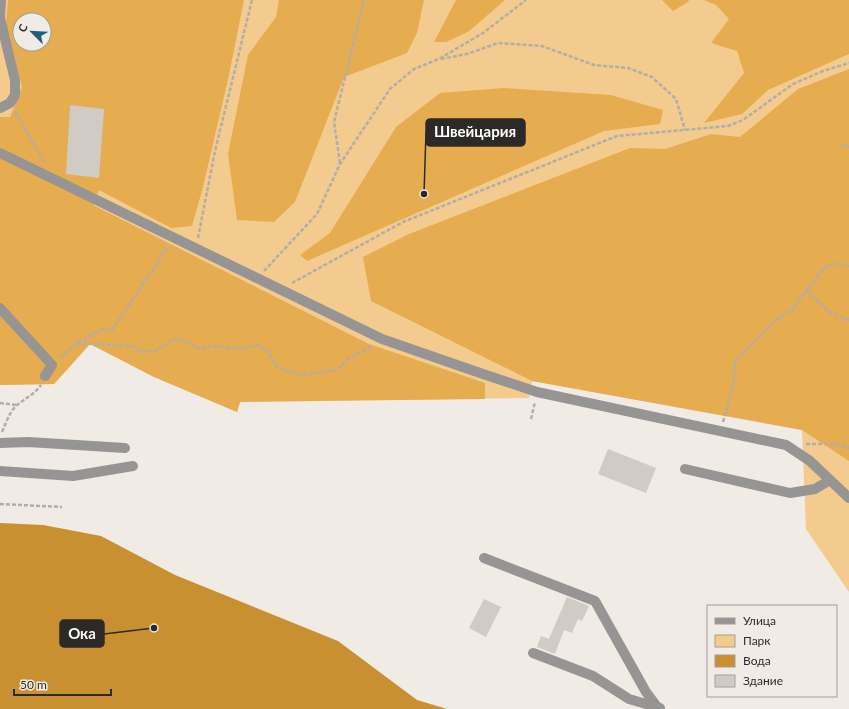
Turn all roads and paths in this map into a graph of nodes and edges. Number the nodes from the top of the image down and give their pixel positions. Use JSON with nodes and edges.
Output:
{"nodes":[{"id":1,"x":1,"y":0,"type":"edge"},
{"id":2,"x":252,"y":0,"type":"edge"},
{"id":3,"x":364,"y":0,"type":"edge"},
{"id":4,"x":526,"y":0,"type":"edge"},
{"id":5,"x":439,"y":59,"type":"junction"},
{"id":6,"x":849,"y":63,"type":"edge"},
{"id":7,"x":10,"y":103,"type":"junction"},
{"id":8,"x":0,"y":108,"type":"edge"},
{"id":9,"x":685,"y":130,"type":"junction"},
{"id":10,"x":841,"y":144,"type":"dead end"},
{"id":11,"x":849,"y":147,"type":"edge"},
{"id":12,"x":0,"y":153,"type":"edge"},
{"id":13,"x":340,"y":164,"type":"junction"},
{"id":14,"x":54,"y":178,"type":"junction"},
{"id":15,"x":173,"y":238,"type":"junction"},
{"id":16,"x":195,"y":248,"type":"junction"},
{"id":17,"x":849,"y":266,"type":"edge"},
{"id":18,"x":257,"y":278,"type":"junction"},
{"id":19,"x":280,"y":290,"type":"junction"},
{"id":20,"x":807,"y":291,"type":"junction"},
{"id":21,"x":0,"y":308,"type":"edge"},
{"id":22,"x":849,"y":320,"type":"edge"},
{"id":23,"x":382,"y":339,"type":"junction"},
{"id":24,"x":77,"y":343,"type":"junction"},
{"id":25,"x":52,"y":365,"type":"junction"},
{"id":26,"x":46,"y":376,"type":"joint"},
{"id":27,"x":536,"y":400,"type":"dead end"},
{"id":28,"x":0,"y":402,"type":"edge"},
{"id":29,"x":18,"y":405,"type":"junction"},
{"id":30,"x":531,"y":419,"type":"dead end"},
{"id":31,"x":721,"y":430,"type":"junction"},
{"id":32,"x":0,"y":435,"type":"edge"},
{"id":33,"x":0,"y":443,"type":"edge"},
{"id":34,"x":786,"y":445,"type":"junction"},
{"id":35,"x":125,"y":448,"type":"dead end"},
{"id":36,"x":849,"y":448,"type":"edge"},
{"id":37,"x":133,"y":466,"type":"dead end"},
{"id":38,"x":685,"y":469,"type":"dead end"},
{"id":39,"x":0,"y":471,"type":"edge"},
{"id":40,"x":830,"y":480,"type":"junction"},
{"id":41,"x":849,"y":498,"type":"edge"},
{"id":42,"x":0,"y":504,"type":"edge"},
{"id":43,"x":62,"y":507,"type":"dead end"},
{"id":44,"x":484,"y":558,"type":"dead end"},
{"id":45,"x":533,"y":653,"type":"dead end"},
{"id":46,"x":661,"y":708,"type":"edge"}],
"edges":[{"from":1,"to":7,"type":"street"},
{"from":2,"to":16,"type":"path"},
{"from":3,"to":13,"type":"path"},
{"from":4,"to":5,"type":"path"},
{"from":5,"to":9,"type":"path"},
{"from":5,"to":13,"type":"path"},
{"from":6,"to":9,"type":"path"},
{"from":7,"to":8,"type":"street"},
{"from":7,"to":14,"type":"path"},
{"from":9,"to":19,"type":"path"},
{"from":10,"to":11,"type":"path"},
{"from":12,"to":14,"type":"street"},
{"from":13,"to":18,"type":"path"},
{"from":14,"to":15,"type":"street"},
{"from":15,"to":16,"type":"street"},
{"from":15,"to":24,"type":"path"},
{"from":16,"to":18,"type":"street"},
{"from":17,"to":20,"type":"path"},
{"from":18,"to":19,"type":"street"},
{"from":19,"to":23,"type":"street"},
{"from":20,"to":22,"type":"path"},
{"from":20,"to":31,"type":"path"},
{"from":21,"to":25,"type":"street"},
{"from":23,"to":24,"type":"path"},
{"from":23,"to":31,"type":"street"},
{"from":24,"to":25,"type":"path"},
{"from":25,"to":26,"type":"street"},
{"from":26,"to":29,"type":"path"},
{"from":27,"to":30,"type":"path"},
{"from":28,"to":29,"type":"path"},
{"from":29,"to":32,"type":"path"},
{"from":31,"to":34,"type":"street"},
{"from":33,"to":35,"type":"street"},
{"from":34,"to":36,"type":"path"},
{"from":34,"to":40,"type":"street"},
{"from":37,"to":39,"type":"street"},
{"from":38,"to":40,"type":"street"},
{"from":40,"to":41,"type":"street"},
{"from":42,"to":43,"type":"path"},
{"from":44,"to":46,"type":"street"},
{"from":45,"to":46,"type":"street"}]}
